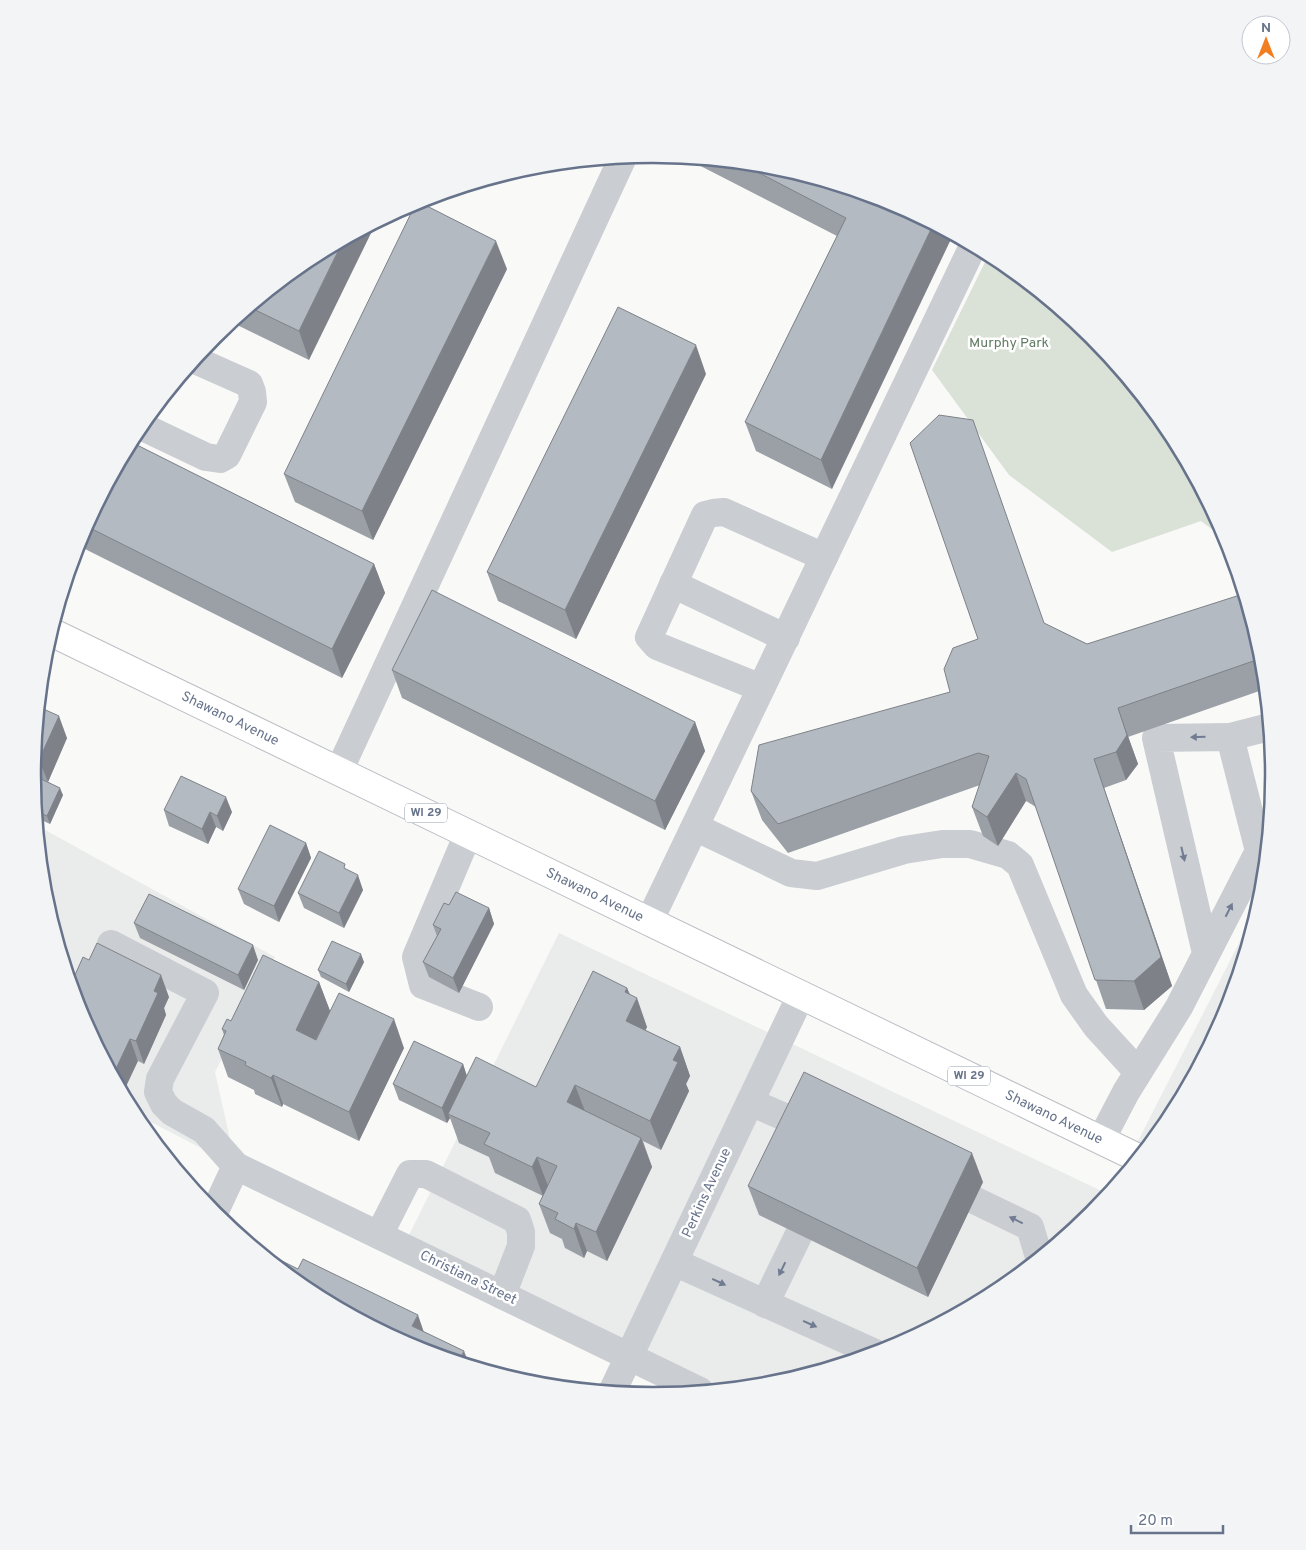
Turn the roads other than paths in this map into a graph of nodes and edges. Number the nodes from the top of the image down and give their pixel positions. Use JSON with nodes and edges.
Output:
{"nodes":[{"id":1,"x":620,"y":165,"type":"edge"},
{"id":2,"x":970,"y":252,"type":"edge"},
{"id":3,"x":201,"y":363,"type":"edge"},
{"id":4,"x":148,"y":429,"type":"edge"},
{"id":5,"x":824,"y":557,"type":"junction"},
{"id":6,"x":673,"y":584,"type":"junction"},
{"id":7,"x":58,"y":635,"type":"edge"},
{"id":8,"x":786,"y":638,"type":"junction"},
{"id":9,"x":761,"y":688,"type":"junction"},
{"id":10,"x":1263,"y":729,"type":"edge"},
{"id":11,"x":1230,"y":737,"type":"junction"},
{"id":12,"x":338,"y":771,"type":"junction"},
{"id":13,"x":695,"y":827,"type":"junction"},
{"id":14,"x":468,"y":834,"type":"junction"},
{"id":15,"x":649,"y":922,"type":"junction"},
{"id":16,"x":111,"y":944,"type":"dead end"},
{"id":17,"x":1206,"y":953,"type":"junction"},
{"id":18,"x":801,"y":995,"type":"junction"},
{"id":19,"x":479,"y":1007,"type":"dead end"},
{"id":20,"x":1138,"y":1072,"type":"junction"},
{"id":21,"x":750,"y":1102,"type":"junction"},
{"id":22,"x":803,"y":1125,"type":"edge"},
{"id":23,"x":1101,"y":1140,"type":"junction"},
{"id":24,"x":1132,"y":1155,"type":"edge"},
{"id":25,"x":236,"y":1166,"type":"junction"},
{"id":26,"x":974,"y":1200,"type":"dead end"},
{"id":27,"x":217,"y":1204,"type":"edge"},
{"id":28,"x":799,"y":1234,"type":"edge"},
{"id":29,"x":379,"y":1236,"type":"junction"},
{"id":30,"x":1037,"y":1250,"type":"edge"},
{"id":31,"x":674,"y":1262,"type":"junction"},
{"id":32,"x":502,"y":1295,"type":"junction"},
{"id":33,"x":765,"y":1304,"type":"junction"},
{"id":34,"x":865,"y":1348,"type":"edge"},
{"id":35,"x":629,"y":1356,"type":"junction"},
{"id":36,"x":615,"y":1385,"type":"edge"},
{"id":37,"x":688,"y":1385,"type":"edge"}],
"edges":[{"from":1,"to":12,"type":"street"},
{"from":2,"to":5,"type":"street"},
{"from":3,"to":4,"type":"street"},
{"from":5,"to":6,"type":"street"},
{"from":5,"to":8,"type":"street"},
{"from":6,"to":8,"type":"street"},
{"from":6,"to":9,"type":"street"},
{"from":7,"to":12,"type":"main road","name":"Shawano Avenue","number":"WI 29"},
{"from":8,"to":9,"type":"street"},
{"from":9,"to":13,"type":"street"},
{"from":10,"to":11,"type":"street"},
{"from":17,"to":11,"type":"street","one_way":true},
{"from":11,"to":17,"type":"street","one_way":true},
{"from":12,"to":14,"type":"main road","name":"Shawano Avenue","number":"WI 29"},
{"from":13,"to":15,"type":"street"},
{"from":13,"to":20,"type":"street"},
{"from":14,"to":15,"type":"main road","name":"Shawano Avenue","number":"WI 29"},
{"from":14,"to":19,"type":"street"},
{"from":15,"to":18,"type":"main road","name":"Shawano Avenue","number":"WI 29"},
{"from":16,"to":25,"type":"street"},
{"from":17,"to":20,"type":"street"},
{"from":18,"to":21,"type":"street","name":"Perkins Avenue"},
{"from":18,"to":23,"type":"main road","name":"Shawano Avenue","number":"WI 29"},
{"from":20,"to":23,"type":"street"},
{"from":21,"to":22,"type":"street"},
{"from":21,"to":31,"type":"street","name":"Perkins Avenue"},
{"from":23,"to":24,"type":"main road","name":"Shawano Avenue","number":"WI 29"},
{"from":25,"to":27,"type":"street"},
{"from":25,"to":29,"type":"street","name":"Christiana Street"},
{"from":30,"to":26,"type":"street","one_way":true},
{"from":28,"to":33,"type":"street","one_way":true},
{"from":29,"to":32,"type":"street","name":"Christiana Street"},
{"from":29,"to":32,"type":"street"},
{"from":31,"to":33,"type":"street","one_way":true},
{"from":31,"to":35,"type":"street","name":"Perkins Avenue"},
{"from":32,"to":35,"type":"street","name":"Christiana Street"},
{"from":33,"to":34,"type":"street","one_way":true},
{"from":35,"to":36,"type":"street","name":"Perkins Avenue"},
{"from":35,"to":37,"type":"street","name":"Christiana Street"}]}
